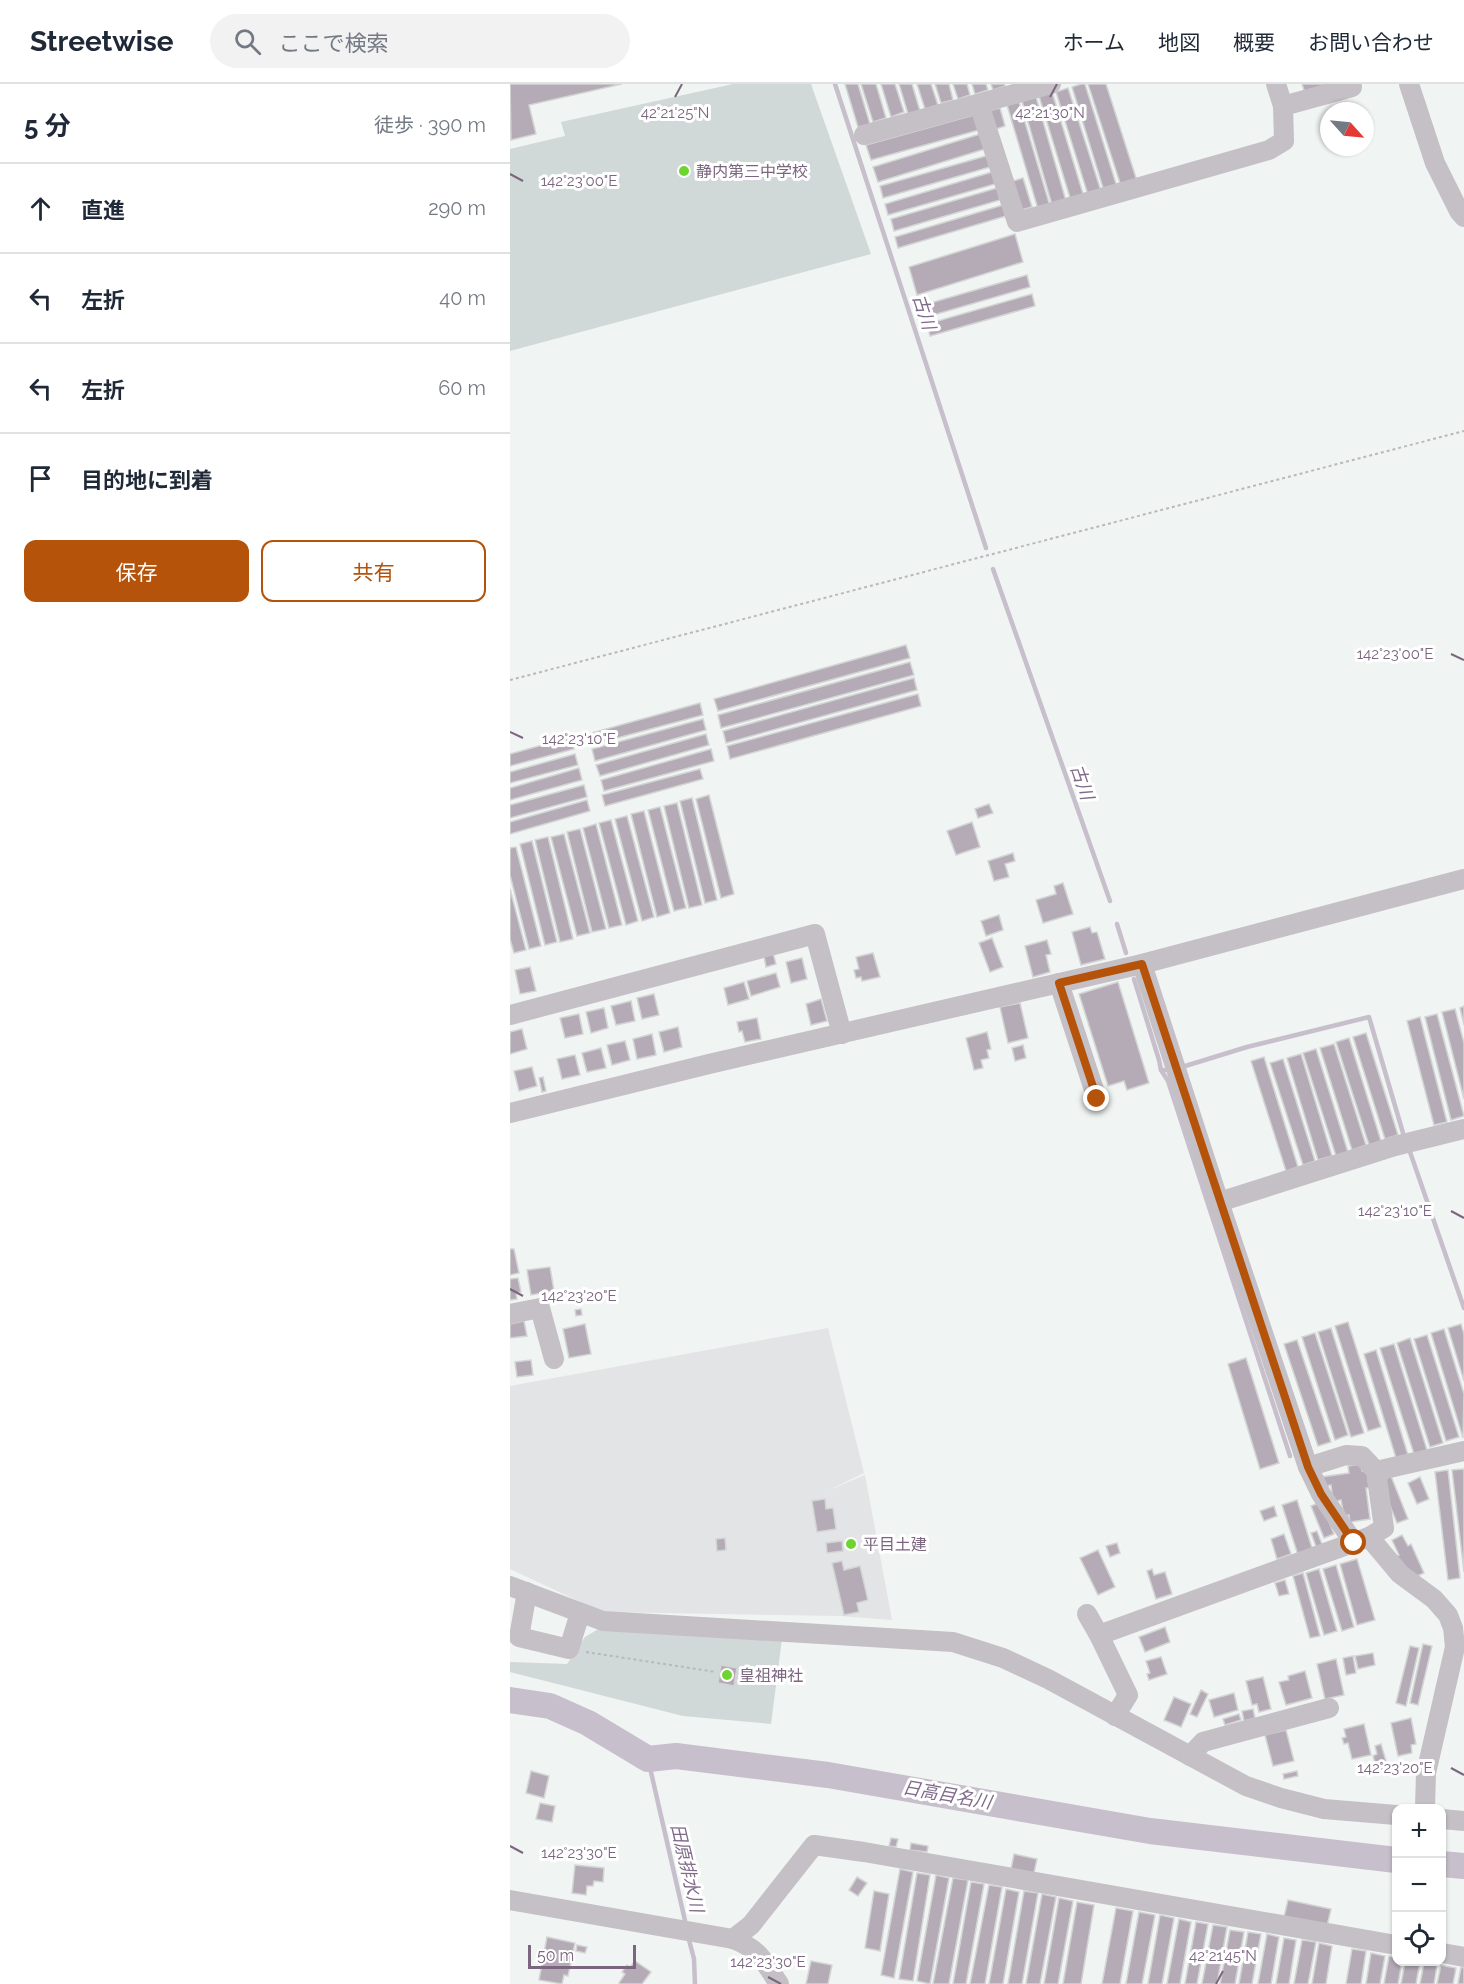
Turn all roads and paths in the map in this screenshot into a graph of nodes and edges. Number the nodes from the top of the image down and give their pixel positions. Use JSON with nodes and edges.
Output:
{"nodes":[{"id":1,"x":1051,"y":84,"type":"edge"},
{"id":2,"x":1276,"y":84,"type":"edge"},
{"id":3,"x":1351,"y":84,"type":"edge"},
{"id":4,"x":1409,"y":84,"type":"edge"},
{"id":5,"x":979,"y":104,"type":"junction"},
{"id":6,"x":1283,"y":106,"type":"junction"},
{"id":7,"x":864,"y":135,"type":"dead end"},
{"id":8,"x":1464,"y":217,"type":"edge"},
{"id":9,"x":1464,"y":431,"type":"edge"},
{"id":10,"x":510,"y":680,"type":"edge"},
{"id":11,"x":1464,"y":879,"type":"edge"},
{"id":12,"x":1142,"y":964,"type":"junction"},
{"id":13,"x":1059,"y":983,"type":"junction"},
{"id":14,"x":510,"y":1015,"type":"edge"},
{"id":15,"x":842,"y":1034,"type":"junction"},
{"id":16,"x":1097,"y":1099,"type":"dead end"},
{"id":17,"x":510,"y":1113,"type":"edge"},
{"id":18,"x":1464,"y":1129,"type":"edge"},
{"id":19,"x":1219,"y":1202,"type":"junction"},
{"id":20,"x":510,"y":1314,"type":"edge"},
{"id":21,"x":554,"y":1359,"type":"dead end"},
{"id":22,"x":1464,"y":1451,"type":"edge"},
{"id":23,"x":1308,"y":1467,"type":"junction"},
{"id":24,"x":1376,"y":1471,"type":"junction"},
{"id":25,"x":1362,"y":1540,"type":"junction"},
{"id":26,"x":518,"y":1589,"type":"edge"},
{"id":27,"x":579,"y":1613,"type":"junction"},
{"id":28,"x":1087,"y":1614,"type":"dead end"},
{"id":29,"x":1100,"y":1635,"type":"junction"},
{"id":30,"x":568,"y":1649,"type":"junction"},
{"id":31,"x":716,"y":1672,"type":"dead end"},
{"id":32,"x":1329,"y":1708,"type":"dead end"},
{"id":33,"x":1115,"y":1716,"type":"junction"},
{"id":34,"x":1190,"y":1756,"type":"junction"},
{"id":35,"x":1425,"y":1804,"type":"edge"},
{"id":36,"x":1392,"y":1815,"type":"edge"},
{"id":37,"x":1446,"y":1819,"type":"edge"},
{"id":38,"x":1464,"y":1821,"type":"edge"},
{"id":39,"x":510,"y":1900,"type":"edge"},
{"id":40,"x":733,"y":1939,"type":"junction"},
{"id":41,"x":1392,"y":1944,"type":"edge"},
{"id":42,"x":1446,"y":1954,"type":"edge"},
{"id":43,"x":1464,"y":1957,"type":"edge"},
{"id":44,"x":779,"y":1984,"type":"edge"}],
"edges":[{"from":1,"to":5,"type":"street"},
{"from":2,"to":6,"type":"street"},
{"from":3,"to":6,"type":"street"},
{"from":4,"to":8,"type":"street"},
{"from":5,"to":6,"type":"street"},
{"from":5,"to":7,"type":"street"},
{"from":9,"to":10,"type":"path"},
{"from":11,"to":12,"type":"street"},
{"from":12,"to":13,"type":"street"},
{"from":12,"to":19,"type":"street"},
{"from":13,"to":15,"type":"street"},
{"from":13,"to":16,"type":"street"},
{"from":14,"to":15,"type":"street"},
{"from":15,"to":17,"type":"street"},
{"from":18,"to":19,"type":"street"},
{"from":19,"to":23,"type":"street"},
{"from":20,"to":21,"type":"street"},
{"from":22,"to":24,"type":"street"},
{"from":23,"to":24,"type":"street"},
{"from":23,"to":25,"type":"street"},
{"from":24,"to":25,"type":"street"},
{"from":25,"to":29,"type":"street"},
{"from":25,"to":35,"type":"street"},
{"from":26,"to":27,"type":"street"},
{"from":26,"to":30,"type":"street"},
{"from":27,"to":30,"type":"street"},
{"from":27,"to":33,"type":"street"},
{"from":28,"to":29,"type":"street"},
{"from":29,"to":33,"type":"street"},
{"from":30,"to":31,"type":"path"},
{"from":32,"to":34,"type":"street"},
{"from":33,"to":34,"type":"street"},
{"from":34,"to":36,"type":"street"},
{"from":37,"to":38,"type":"street"},
{"from":39,"to":40,"type":"street"},
{"from":40,"to":41,"type":"street"},
{"from":40,"to":44,"type":"street"},
{"from":42,"to":43,"type":"street"}]}
